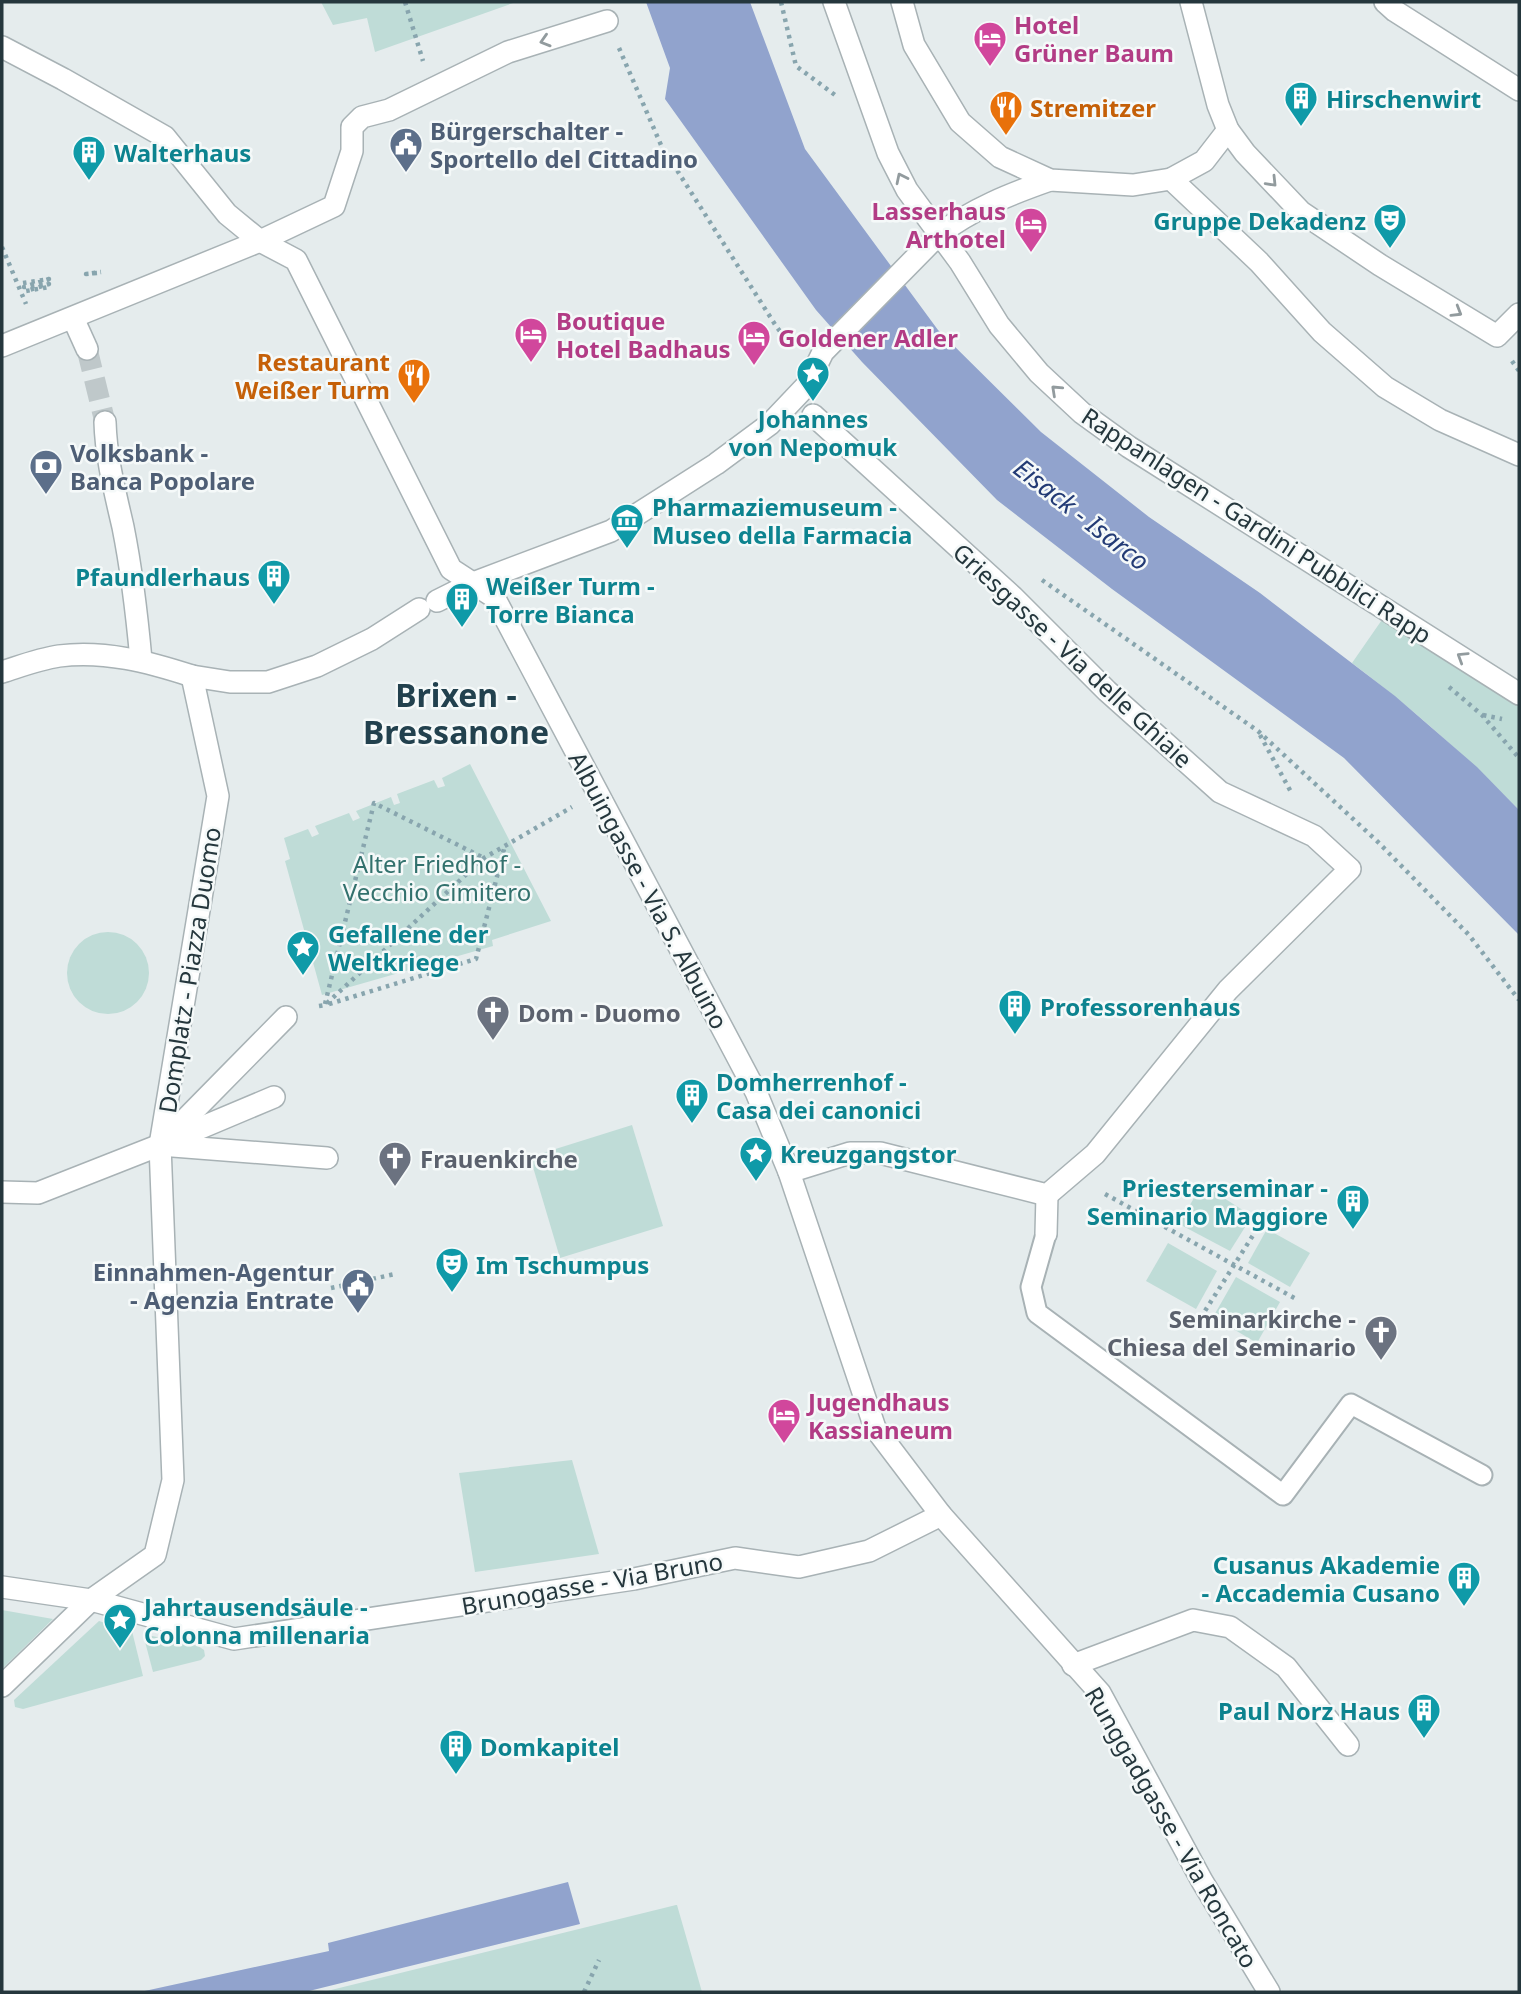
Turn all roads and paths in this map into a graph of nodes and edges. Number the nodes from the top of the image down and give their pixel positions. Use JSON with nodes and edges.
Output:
{"nodes":[{"id":1,"x":405,"y":2,"type":"edge"},
{"id":2,"x":834,"y":2,"type":"edge"},
{"id":3,"x":902,"y":2,"type":"edge"},
{"id":4,"x":1191,"y":2,"type":"edge"},
{"id":5,"x":1385,"y":2,"type":"edge"},
{"id":6,"x":607,"y":22,"type":"joint"},
{"id":7,"x":2,"y":47,"type":"edge"},
{"id":8,"x":430,"y":88,"type":"junction"},
{"id":9,"x":1519,"y":90,"type":"edge"},
{"id":10,"x":1228,"y":130,"type":"junction"},
{"id":11,"x":1171,"y":179,"type":"junction"},
{"id":12,"x":1050,"y":180,"type":"junction"},
{"id":13,"x":938,"y":235,"type":"junction"},
{"id":14,"x":260,"y":241,"type":"junction"},
{"id":15,"x":2,"y":247,"type":"edge"},
{"id":16,"x":23,"y":283,"type":"dead end"},
{"id":17,"x":49,"y":287,"type":"dead end"},
{"id":18,"x":1519,"y":314,"type":"edge"},
{"id":19,"x":73,"y":318,"type":"junction"},
{"id":20,"x":37,"y":332,"type":"junction"},
{"id":21,"x":2,"y":346,"type":"edge"},
{"id":22,"x":87,"y":349,"type":"tunnel mouth"},
{"id":23,"x":813,"y":372,"type":"junction"},
{"id":24,"x":813,"y":415,"type":"dead end"},
{"id":25,"x":105,"y":422,"type":"tunnel mouth"},
{"id":26,"x":1519,"y":455,"type":"edge"},
{"id":27,"x":1035,"y":575,"type":"dead end"},
{"id":28,"x":473,"y":583,"type":"junction"},
{"id":29,"x":141,"y":660,"type":"junction"},
{"id":30,"x":2,"y":672,"type":"edge"},
{"id":31,"x":192,"y":676,"type":"junction"},
{"id":32,"x":1519,"y":694,"type":"edge"},
{"id":33,"x":1258,"y":731,"type":"junction"},
{"id":34,"x":561,"y":813,"type":"dead end"},
{"id":35,"x":1314,"y":836,"type":"junction"},
{"id":36,"x":506,"y":844,"type":"junction"},
{"id":37,"x":484,"y":858,"type":"junction"},
{"id":38,"x":1519,"y":1000,"type":"edge"},
{"id":39,"x":322,"y":1006,"type":"junction"},
{"id":40,"x":286,"y":1017,"type":"dead end"},
{"id":41,"x":274,"y":1097,"type":"dead end"},
{"id":42,"x":160,"y":1145,"type":"junction"},
{"id":43,"x":327,"y":1158,"type":"dead end"},
{"id":44,"x":789,"y":1172,"type":"junction"},
{"id":45,"x":2,"y":1192,"type":"edge"},
{"id":46,"x":1105,"y":1194,"type":"dead end"},
{"id":47,"x":1047,"y":1195,"type":"junction"},
{"id":48,"x":1264,"y":1218,"type":"dead end"},
{"id":49,"x":1046,"y":1234,"type":"joint"},
{"id":50,"x":1235,"y":1265,"type":"junction"},
{"id":51,"x":395,"y":1274,"type":"dead end"},
{"id":52,"x":331,"y":1288,"type":"dead end"},
{"id":53,"x":1298,"y":1300,"type":"dead end"},
{"id":54,"x":1196,"y":1325,"type":"dead end"},
{"id":55,"x":1482,"y":1475,"type":"dead end"},
{"id":56,"x":942,"y":1515,"type":"junction"},
{"id":57,"x":2,"y":1587,"type":"edge"},
{"id":58,"x":91,"y":1600,"type":"junction"},
{"id":59,"x":1073,"y":1665,"type":"junction"},
{"id":60,"x":2,"y":1686,"type":"edge"},
{"id":61,"x":1348,"y":1745,"type":"dead end"},
{"id":62,"x":598,"y":1960,"type":"dead end"},
{"id":63,"x":584,"y":1992,"type":"edge"},
{"id":64,"x":1269,"y":1992,"type":"edge"}],
"edges":[{"from":1,"to":8,"type":"path"},
{"from":13,"to":2,"type":"street","name":"Rappanlagen - Gardini Pubblici Rapp","one_way":true},
{"from":3,"to":12,"type":"street"},
{"from":4,"to":10,"type":"street"},
{"from":5,"to":9,"type":"street"},
{"from":6,"to":8,"type":"street","one_way":true},
{"from":6,"to":23,"type":"path"},
{"from":7,"to":14,"type":"street","name":"Albuingasse - Via S. Albuino"},
{"from":8,"to":14,"type":"street"},
{"from":10,"to":11,"type":"street"},
{"from":10,"to":18,"type":"street","one_way":true},
{"from":11,"to":12,"type":"street"},
{"from":11,"to":26,"type":"street"},
{"from":12,"to":13,"type":"street"},
{"from":13,"to":23,"type":"street"},
{"from":32,"to":13,"type":"street","name":"Rappanlagen - Gardini Pubblici Rapp","one_way":true},
{"from":14,"to":19,"type":"street"},
{"from":14,"to":28,"type":"street","name":"Albuingasse - Via S. Albuino"},
{"from":15,"to":20,"type":"path"},
{"from":16,"to":17,"type":"path"},
{"from":19,"to":20,"type":"street"},
{"from":19,"to":22,"type":"street"},
{"from":20,"to":21,"type":"street"},
{"from":23,"to":28,"type":"street"},
{"from":24,"to":35,"type":"street","name":"Griesgasse - Via delle Ghiaie"},
{"from":25,"to":29,"type":"street"},
{"from":27,"to":33,"type":"path"},
{"from":28,"to":31,"type":"street"},
{"from":28,"to":44,"type":"street","name":"Albuingasse - Via S. Albuino"},
{"from":29,"to":30,"type":"street"},
{"from":29,"to":31,"type":"street"},
{"from":31,"to":42,"type":"street","name":"Domplatz - Piazza Duomo"},
{"from":33,"to":35,"type":"path"},
{"from":33,"to":38,"type":"path"},
{"from":34,"to":36,"type":"path"},
{"from":35,"to":47,"type":"street","name":"Griesgasse - Via delle Ghiaie"},
{"from":36,"to":37,"type":"path"},
{"from":36,"to":39,"type":"path"},
{"from":37,"to":39,"type":"path"},
{"from":37,"to":39,"type":"path"},
{"from":40,"to":42,"type":"street","name":"Domplatz - Piazza Duomo"},
{"from":41,"to":42,"type":"street","name":"Domplatz - Piazza Duomo"},
{"from":42,"to":43,"type":"street","name":"Domplatz - Piazza Duomo"},
{"from":42,"to":45,"type":"street","name":"Domplatz - Piazza Duomo"},
{"from":42,"to":58,"type":"street","name":"Domplatz - Piazza Duomo"},
{"from":44,"to":47,"type":"street"},
{"from":44,"to":56,"type":"street","name":"Albuingasse - Via S. Albuino"},
{"from":46,"to":50,"type":"path"},
{"from":47,"to":49,"type":"street"},
{"from":48,"to":50,"type":"path"},
{"from":49,"to":55,"type":"lane"},
{"from":50,"to":53,"type":"path"},
{"from":50,"to":54,"type":"path"},
{"from":51,"to":52,"type":"path"},
{"from":56,"to":58,"type":"street","name":"Brunogasse - Via Bruno"},
{"from":56,"to":59,"type":"street","name":"Runggadgasse - Via Roncato"},
{"from":57,"to":58,"type":"street"},
{"from":58,"to":60,"type":"street","name":"Domplatz - Piazza Duomo"},
{"from":59,"to":61,"type":"street"},
{"from":59,"to":64,"type":"street","name":"Runggadgasse - Via Roncato"},
{"from":62,"to":63,"type":"path"}]}
